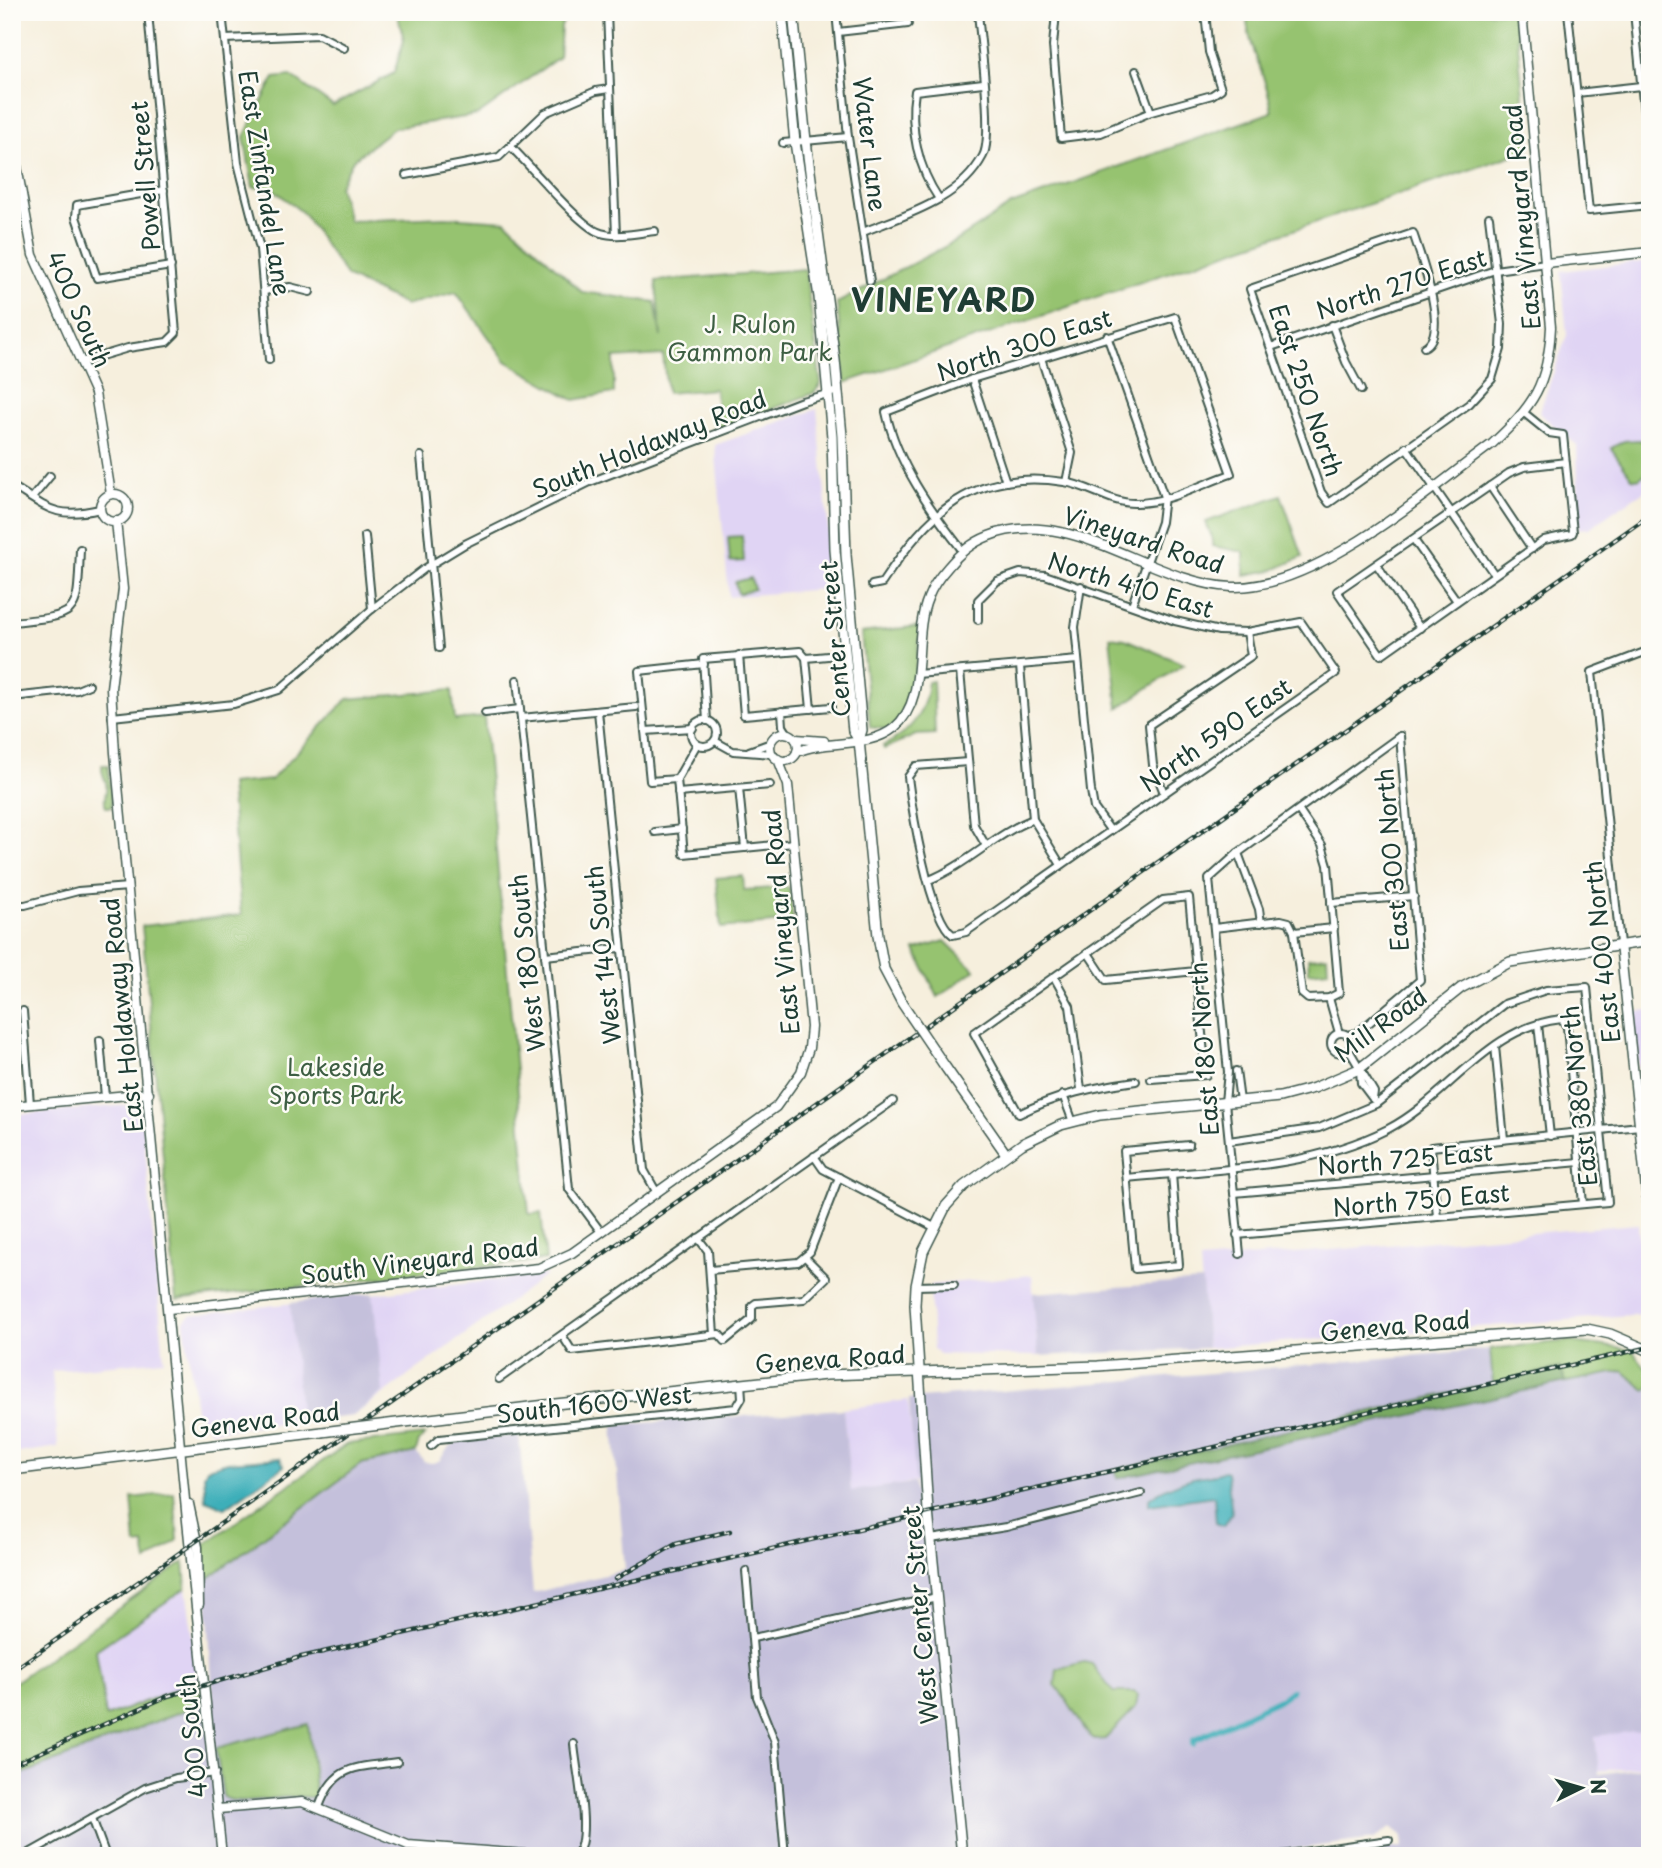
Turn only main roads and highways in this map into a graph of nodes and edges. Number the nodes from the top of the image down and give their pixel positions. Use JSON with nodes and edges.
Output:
{"nodes":[{"id":1,"x":782,"y":12,"type":"edge"},
{"id":2,"x":793,"y":12,"type":"edge"},
{"id":3,"x":800,"y":142,"type":"junction"},
{"id":4,"x":833,"y":392,"type":"junction"},
{"id":5,"x":833,"y":471,"type":"junction"},
{"id":6,"x":844,"y":510,"type":"junction"},
{"id":7,"x":845,"y":542,"type":"junction"},
{"id":8,"x":835,"y":550,"type":"junction"},
{"id":9,"x":859,"y":740,"type":"junction"},
{"id":10,"x":1650,"y":941,"type":"edge"},
{"id":11,"x":1006,"y":1154,"type":"junction"},
{"id":12,"x":934,"y":1227,"type":"joint"},
{"id":13,"x":1648,"y":1351,"type":"edge"},
{"id":14,"x":921,"y":1371,"type":"junction"},
{"id":15,"x":12,"y":1470,"type":"edge"},
{"id":16,"x":962,"y":1856,"type":"edge"}],
"edges":[{"from":1,"to":3,"type":"main road","name":"Center Street"},
{"from":2,"to":3,"type":"main road","name":"Center Street"},
{"from":3,"to":4,"type":"main road","name":"Center Street"},
{"from":4,"to":5,"type":"main road","name":"Center Street"},
{"from":4,"to":6,"type":"main road","name":"Center Street"},
{"from":5,"to":6,"type":"main road"},
{"from":5,"to":8,"type":"main road","name":"Center Street"},
{"from":6,"to":7,"type":"main road","name":"Center Street"},
{"from":7,"to":8,"type":"main road"},
{"from":7,"to":9,"type":"main road","name":"Center Street"},
{"from":8,"to":9,"type":"main road","name":"Center Street"},
{"from":9,"to":11,"type":"main road","bridge":true},
{"from":10,"to":11,"type":"main road","name":"Mill Road"},
{"from":11,"to":12,"type":"main road","name":"Mill Road"},
{"from":12,"to":14,"type":"main road","name":"West Center Street"},
{"from":13,"to":14,"type":"main road","name":"Geneva Road"},
{"from":14,"to":15,"type":"main road","name":"Geneva Road","bridge":true},
{"from":14,"to":16,"type":"main road","name":"West Center Street"}]}
